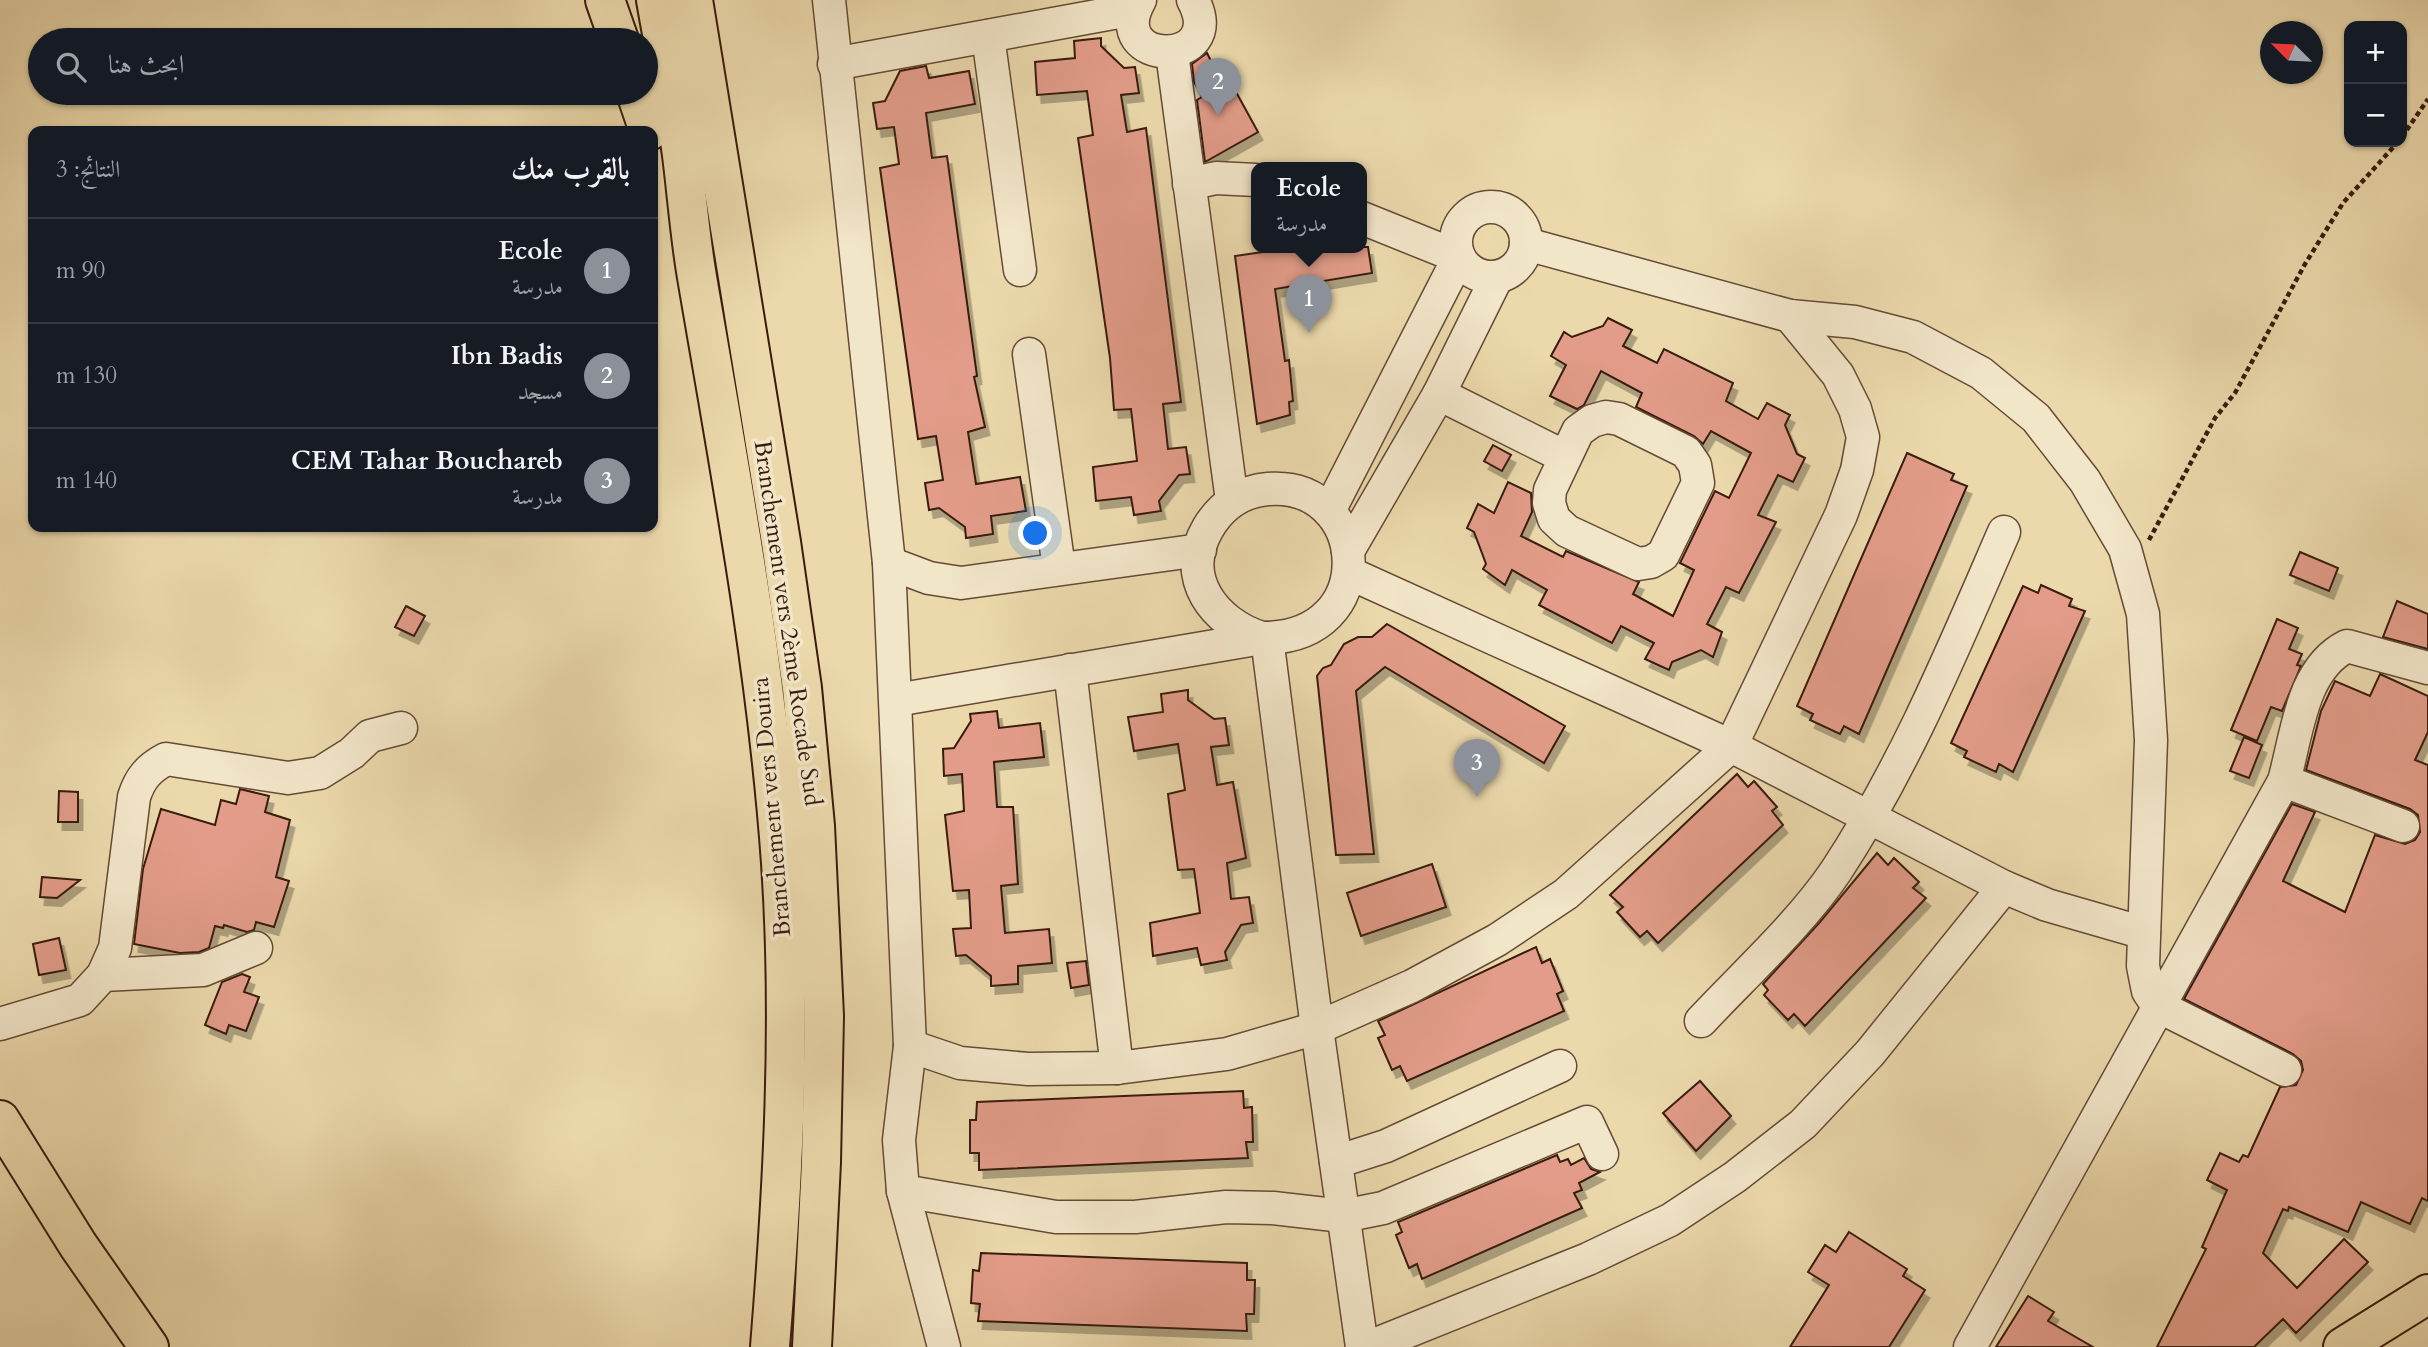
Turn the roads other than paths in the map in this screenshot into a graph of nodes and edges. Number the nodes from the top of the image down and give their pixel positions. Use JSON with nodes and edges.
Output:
{"nodes":[{"id":1,"x":605,"y":0,"type":"edge"},
{"id":2,"x":656,"y":0,"type":"edge"},
{"id":3,"x":693,"y":0,"type":"edge"},
{"id":4,"x":719,"y":0,"type":"edge"},
{"id":5,"x":829,"y":0,"type":"edge"},
{"id":6,"x":1193,"y":0,"type":"edge"},
{"id":7,"x":1137,"y":4,"type":"edge"},
{"id":8,"x":615,"y":28,"type":"edge"},
{"id":9,"x":988,"y":36,"type":"junction"},
{"id":10,"x":1172,"y":53,"type":"junction"},
{"id":11,"x":834,"y":64,"type":"junction"},
{"id":12,"x":640,"y":105,"type":"edge"},
{"id":13,"x":647,"y":126,"type":"edge"},
{"id":14,"x":658,"y":158,"type":"edge"},
{"id":15,"x":1251,"y":180,"type":"edge"},
{"id":16,"x":1189,"y":184,"type":"junction"},
{"id":17,"x":1367,"y":220,"type":"edge"},
{"id":18,"x":1526,"y":244,"type":"junction"},
{"id":19,"x":1459,"y":257,"type":"junction"},
{"id":20,"x":1020,"y":270,"type":"dead end"},
{"id":21,"x":696,"y":272,"type":"junction"},
{"id":22,"x":1497,"y":277,"type":"junction"},
{"id":23,"x":738,"y":279,"type":"junction"},
{"id":24,"x":1790,"y":316,"type":"junction"},
{"id":25,"x":1029,"y":354,"type":"dead end"},
{"id":26,"x":1439,"y":394,"type":"junction"},
{"id":27,"x":1565,"y":457,"type":"junction"},
{"id":28,"x":1231,"y":501,"type":"junction"},
{"id":29,"x":1329,"y":511,"type":"junction"},
{"id":30,"x":2004,"y":532,"type":"dead end"},
{"id":31,"x":1200,"y":550,"type":"junction"},
{"id":32,"x":1349,"y":562,"type":"junction"},
{"id":33,"x":888,"y":563,"type":"junction"},
{"id":34,"x":1059,"y":568,"type":"junction"},
{"id":35,"x":1265,"y":638,"type":"junction"},
{"id":36,"x":2428,"y":668,"type":"edge"},
{"id":37,"x":1070,"y":670,"type":"junction"},
{"id":38,"x":896,"y":700,"type":"junction"},
{"id":39,"x":401,"y":728,"type":"dead end"},
{"id":40,"x":1731,"y":746,"type":"junction"},
{"id":41,"x":2284,"y":781,"type":"junction"},
{"id":42,"x":1869,"y":816,"type":"junction"},
{"id":43,"x":2403,"y":826,"type":"dead end"},
{"id":44,"x":2004,"y":887,"type":"junction"},
{"id":45,"x":2144,"y":933,"type":"junction"},
{"id":46,"x":256,"y":948,"type":"dead end"},
{"id":47,"x":103,"y":975,"type":"junction"},
{"id":48,"x":2158,"y":1006,"type":"junction"},
{"id":49,"x":1701,"y":1021,"type":"dead end"},
{"id":50,"x":0,"y":1024,"type":"edge"},
{"id":51,"x":1317,"y":1028,"type":"junction"},
{"id":52,"x":910,"y":1046,"type":"junction"},
{"id":53,"x":1560,"y":1066,"type":"dead end"},
{"id":54,"x":1117,"y":1068,"type":"junction"},
{"id":55,"x":2285,"y":1070,"type":"dead end"},
{"id":56,"x":0,"y":1120,"type":"edge"},
{"id":57,"x":1602,"y":1154,"type":"dead end"},
{"id":58,"x":1336,"y":1163,"type":"junction"},
{"id":59,"x":903,"y":1191,"type":"junction"},
{"id":60,"x":1343,"y":1216,"type":"junction"},
{"id":61,"x":2428,"y":1294,"type":"edge"},
{"id":62,"x":149,"y":1347,"type":"edge"},
{"id":63,"x":771,"y":1347,"type":"edge"},
{"id":64,"x":812,"y":1347,"type":"edge"},
{"id":65,"x":944,"y":1347,"type":"edge"},
{"id":66,"x":1362,"y":1347,"type":"edge"},
{"id":67,"x":1369,"y":1347,"type":"edge"},
{"id":68,"x":1970,"y":1347,"type":"edge"},
{"id":69,"x":2343,"y":1347,"type":"edge"}],
"edges":[{"from":1,"to":8,"type":"main road"},
{"from":2,"to":21,"type":"main road"},
{"from":3,"to":23,"type":"main road"},
{"from":4,"to":23,"type":"main road"},
{"from":5,"to":11,"type":"street"},
{"from":6,"to":10,"type":"street"},
{"from":7,"to":9,"type":"street"},
{"from":7,"to":10,"type":"street"},
{"from":9,"to":11,"type":"street"},
{"from":9,"to":20,"type":"street"},
{"from":10,"to":16,"type":"street"},
{"from":11,"to":33,"type":"street"},
{"from":12,"to":13,"type":"main road"},
{"from":14,"to":21,"type":"main road"},
{"from":15,"to":16,"type":"street"},
{"from":16,"to":28,"type":"street"},
{"from":17,"to":19,"type":"street"},
{"from":18,"to":19,"type":"street"},
{"from":18,"to":22,"type":"street"},
{"from":18,"to":24,"type":"street"},
{"from":19,"to":22,"type":"street"},
{"from":19,"to":29,"type":"street"},
{"from":21,"to":63,"type":"main road","name":"Branchement vers Douira"},
{"from":22,"to":26,"type":"street"},
{"from":23,"to":64,"type":"main road","name":"Branchement vers 2ème Rocade Sud"},
{"from":24,"to":40,"type":"street"},
{"from":24,"to":45,"type":"street"},
{"from":25,"to":34,"type":"street"},
{"from":26,"to":27,"type":"street"},
{"from":26,"to":32,"type":"street"},
{"from":27,"to":27,"type":"street"},
{"from":28,"to":29,"type":"street"},
{"from":28,"to":31,"type":"street"},
{"from":29,"to":32,"type":"street"},
{"from":30,"to":42,"type":"street"},
{"from":31,"to":34,"type":"street"},
{"from":31,"to":35,"type":"street"},
{"from":32,"to":35,"type":"street"},
{"from":32,"to":40,"type":"street"},
{"from":33,"to":34,"type":"street"},
{"from":33,"to":38,"type":"street"},
{"from":35,"to":37,"type":"street"},
{"from":35,"to":51,"type":"street"},
{"from":36,"to":41,"type":"street"},
{"from":37,"to":38,"type":"street"},
{"from":37,"to":54,"type":"street"},
{"from":38,"to":52,"type":"street"},
{"from":39,"to":47,"type":"street"},
{"from":40,"to":42,"type":"street"},
{"from":40,"to":51,"type":"street"},
{"from":41,"to":43,"type":"street"},
{"from":41,"to":48,"type":"street"},
{"from":42,"to":44,"type":"street"},
{"from":42,"to":49,"type":"street"},
{"from":44,"to":45,"type":"street"},
{"from":44,"to":67,"type":"street"},
{"from":45,"to":48,"type":"street"},
{"from":46,"to":47,"type":"street"},
{"from":47,"to":50,"type":"street"},
{"from":48,"to":55,"type":"street"},
{"from":48,"to":68,"type":"street"},
{"from":51,"to":54,"type":"street"},
{"from":51,"to":58,"type":"street"},
{"from":52,"to":54,"type":"street"},
{"from":52,"to":59,"type":"street"},
{"from":53,"to":58,"type":"street"},
{"from":56,"to":62,"type":"main road"},
{"from":57,"to":60,"type":"street"},
{"from":58,"to":60,"type":"street"},
{"from":59,"to":60,"type":"street"},
{"from":59,"to":65,"type":"street"},
{"from":60,"to":66,"type":"street"},
{"from":61,"to":69,"type":"main road"}]}
